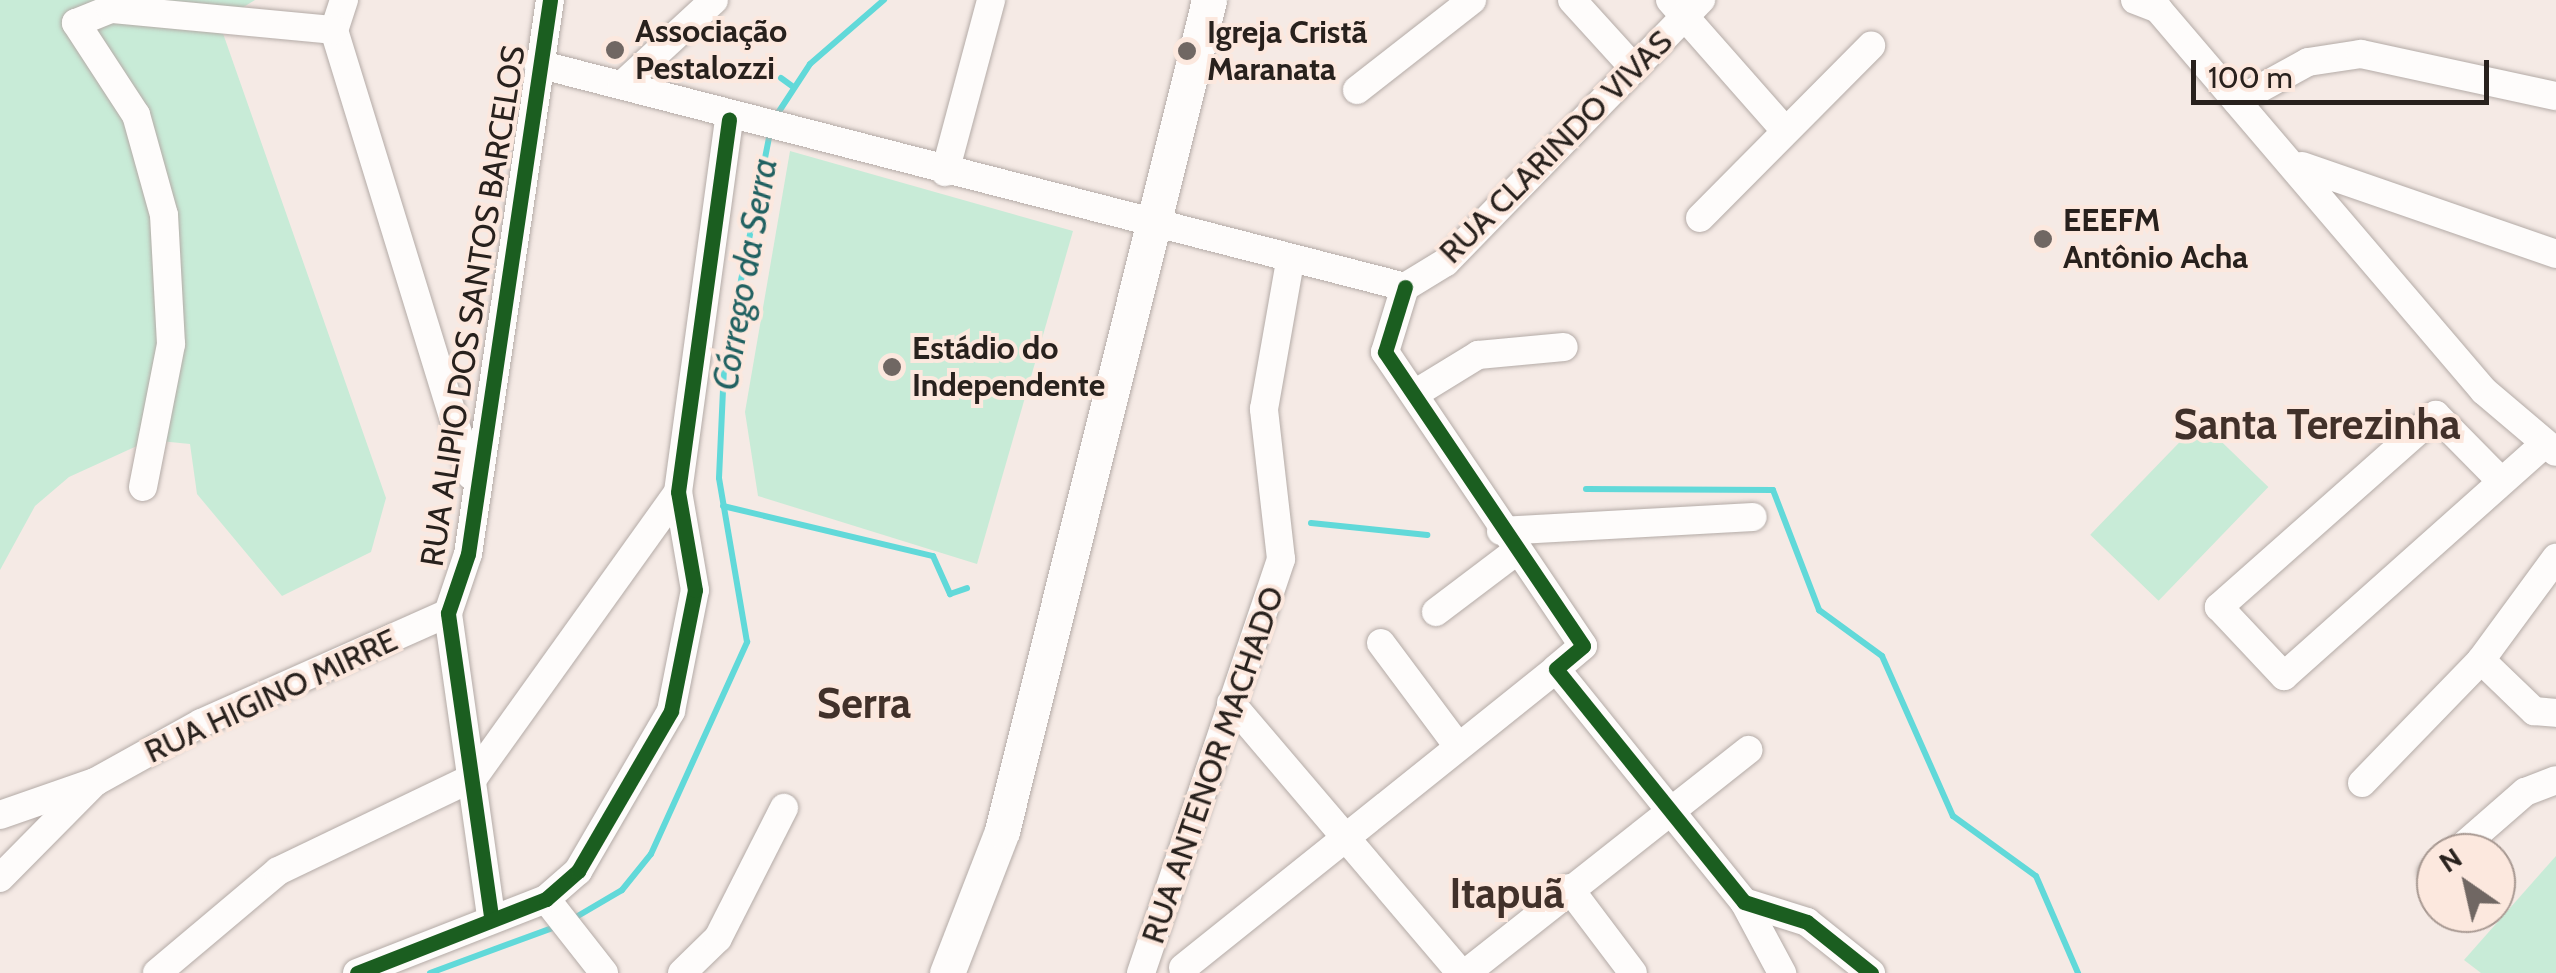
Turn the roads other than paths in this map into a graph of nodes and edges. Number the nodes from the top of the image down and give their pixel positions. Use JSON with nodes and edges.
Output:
{"nodes":[{"id":1,"x":344,"y":0,"type":"edge"},
{"id":2,"x":550,"y":0,"type":"edge"},
{"id":3,"x":714,"y":0,"type":"edge"},
{"id":4,"x":991,"y":0,"type":"edge"},
{"id":5,"x":1210,"y":0,"type":"edge"},
{"id":6,"x":1472,"y":0,"type":"edge"},
{"id":7,"x":1572,"y":0,"type":"edge"},
{"id":8,"x":2135,"y":0,"type":"edge"},
{"id":9,"x":1685,"y":5,"type":"edge"},
{"id":10,"x":334,"y":30,"type":"junction"},
{"id":11,"x":1871,"y":46,"type":"dead end"},
{"id":12,"x":538,"y":64,"type":"junction"},
{"id":13,"x":1633,"y":67,"type":"junction"},
{"id":14,"x":622,"y":86,"type":"junction"},
{"id":15,"x":1357,"y":90,"type":"dead end"},
{"id":16,"x":2556,"y":96,"type":"edge"},
{"id":17,"x":2237,"y":102,"type":"junction"},
{"id":18,"x":729,"y":119,"type":"junction"},
{"id":19,"x":1782,"y":127,"type":"junction"},
{"id":20,"x":2300,"y":166,"type":"junction"},
{"id":21,"x":945,"y":172,"type":"junction"},
{"id":22,"x":1700,"y":218,"type":"dead end"},
{"id":23,"x":1153,"y":224,"type":"junction"},
{"id":24,"x":2556,"y":254,"type":"edge"},
{"id":25,"x":1290,"y":261,"type":"junction"},
{"id":26,"x":1406,"y":287,"type":"junction"},
{"id":27,"x":1564,"y":347,"type":"dead end"},
{"id":28,"x":1416,"y":393,"type":"junction"},
{"id":29,"x":2550,"y":448,"type":"edge"},
{"id":30,"x":473,"y":481,"type":"junction"},
{"id":31,"x":2501,"y":481,"type":"junction"},
{"id":32,"x":142,"y":487,"type":"dead end"},
{"id":33,"x":678,"y":492,"type":"junction"},
{"id":34,"x":1753,"y":517,"type":"dead end"},
{"id":35,"x":1508,"y":542,"type":"junction"},
{"id":36,"x":2556,"y":558,"type":"edge"},
{"id":37,"x":1436,"y":612,"type":"dead end"},
{"id":38,"x":448,"y":613,"type":"junction"},
{"id":39,"x":1380,"y":643,"type":"dead end"},
{"id":40,"x":2481,"y":660,"type":"junction"},
{"id":41,"x":1556,"y":669,"type":"junction"},
{"id":42,"x":1230,"y":702,"type":"junction"},
{"id":43,"x":2556,"y":714,"type":"edge"},
{"id":44,"x":1457,"y":745,"type":"junction"},
{"id":45,"x":1748,"y":750,"type":"dead end"},
{"id":46,"x":474,"y":776,"type":"junction"},
{"id":47,"x":2556,"y":780,"type":"edge"},
{"id":48,"x":95,"y":782,"type":"junction"},
{"id":49,"x":2362,"y":783,"type":"dead end"},
{"id":50,"x":784,"y":808,"type":"dead end"},
{"id":51,"x":1666,"y":813,"type":"junction"},
{"id":52,"x":0,"y":815,"type":"edge"},
{"id":53,"x":1343,"y":832,"type":"junction"},
{"id":54,"x":2478,"y":833,"type":"edge"},
{"id":55,"x":0,"y":878,"type":"edge"},
{"id":56,"x":1569,"y":888,"type":"junction"},
{"id":57,"x":546,"y":899,"type":"junction"},
{"id":58,"x":1744,"y":902,"type":"junction"},
{"id":59,"x":490,"y":916,"type":"junction"},
{"id":60,"x":1154,"y":943,"type":"junction"},
{"id":61,"x":1185,"y":970,"type":"edge"},
{"id":62,"x":157,"y":973,"type":"edge"},
{"id":63,"x":357,"y":973,"type":"edge"},
{"id":64,"x":604,"y":973,"type":"edge"},
{"id":65,"x":682,"y":973,"type":"edge"},
{"id":66,"x":947,"y":973,"type":"edge"},
{"id":67,"x":1142,"y":973,"type":"edge"},
{"id":68,"x":1464,"y":973,"type":"edge"},
{"id":69,"x":1634,"y":973,"type":"edge"},
{"id":70,"x":1782,"y":973,"type":"edge"},
{"id":71,"x":1871,"y":973,"type":"edge"}],
"edges":[{"from":1,"to":10,"type":"street"},
{"from":2,"to":12,"type":"street","name":"RUA ALIPIO DOS SANTOS BARCELOS"},
{"from":3,"to":14,"type":"street"},
{"from":4,"to":21,"type":"street"},
{"from":5,"to":23,"type":"main road"},
{"from":6,"to":15,"type":"street"},
{"from":7,"to":13,"type":"street"},
{"from":8,"to":17,"type":"street"},
{"from":9,"to":13,"type":"street","name":"RUA CLARINDO VIVAS"},
{"from":9,"to":19,"type":"street"},
{"from":10,"to":30,"type":"street"},
{"from":10,"to":32,"type":"street"},
{"from":11,"to":19,"type":"street"},
{"from":12,"to":14,"type":"street"},
{"from":12,"to":30,"type":"street","name":"RUA ALIPIO DOS SANTOS BARCELOS"},
{"from":13,"to":26,"type":"street","name":"RUA CLARINDO VIVAS"},
{"from":14,"to":18,"type":"street"},
{"from":16,"to":17,"type":"street"},
{"from":17,"to":20,"type":"street"},
{"from":18,"to":21,"type":"street"},
{"from":18,"to":33,"type":"street"},
{"from":19,"to":22,"type":"street"},
{"from":20,"to":24,"type":"street"},
{"from":20,"to":29,"type":"street"},
{"from":21,"to":23,"type":"street"},
{"from":23,"to":25,"type":"street"},
{"from":23,"to":66,"type":"main road"},
{"from":25,"to":26,"type":"street"},
{"from":25,"to":42,"type":"street","name":"RUA ANTENOR MACHADO"},
{"from":26,"to":28,"type":"street"},
{"from":27,"to":28,"type":"street"},
{"from":28,"to":35,"type":"street"},
{"from":29,"to":31,"type":"street"},
{"from":30,"to":38,"type":"street","name":"RUA ALIPIO DOS SANTOS BARCELOS"},
{"from":31,"to":31,"type":"street"},
{"from":33,"to":46,"type":"street"},
{"from":33,"to":57,"type":"street"},
{"from":34,"to":35,"type":"street"},
{"from":35,"to":37,"type":"street"},
{"from":35,"to":41,"type":"street"},
{"from":36,"to":40,"type":"street"},
{"from":38,"to":46,"type":"street","name":"RUA ALIPIO DOS SANTOS BARCELOS"},
{"from":38,"to":48,"type":"street","name":"RUA HIGINO MIRRE"},
{"from":39,"to":44,"type":"street"},
{"from":40,"to":43,"type":"street"},
{"from":40,"to":49,"type":"street"},
{"from":41,"to":44,"type":"street"},
{"from":41,"to":51,"type":"street"},
{"from":42,"to":53,"type":"street"},
{"from":42,"to":60,"type":"street","name":"RUA ANTENOR MACHADO"},
{"from":44,"to":53,"type":"street"},
{"from":45,"to":51,"type":"street"},
{"from":46,"to":59,"type":"street","name":"RUA ALIPIO DOS SANTOS BARCELOS"},
{"from":46,"to":62,"type":"street"},
{"from":47,"to":54,"type":"street"},
{"from":48,"to":52,"type":"street","name":"RUA HIGINO MIRRE"},
{"from":48,"to":55,"type":"street","name":"RUA HIGINO MIRRE"},
{"from":50,"to":65,"type":"street"},
{"from":51,"to":56,"type":"street"},
{"from":51,"to":58,"type":"street"},
{"from":53,"to":61,"type":"street"},
{"from":53,"to":68,"type":"street"},
{"from":56,"to":68,"type":"street"},
{"from":56,"to":69,"type":"street"},
{"from":57,"to":59,"type":"street"},
{"from":57,"to":64,"type":"street"},
{"from":58,"to":70,"type":"street"},
{"from":58,"to":71,"type":"street"},
{"from":59,"to":63,"type":"street"},
{"from":60,"to":61,"type":"street"},
{"from":60,"to":67,"type":"street","name":"RUA ANTENOR MACHADO"}]}
